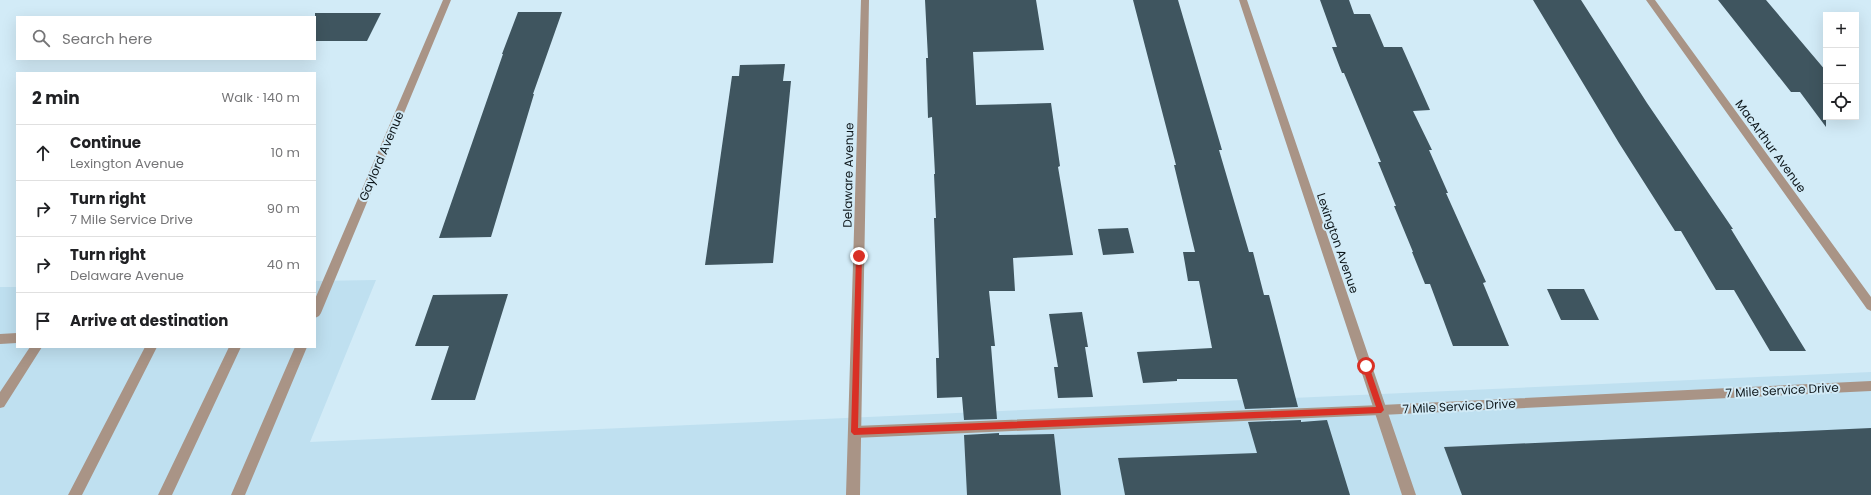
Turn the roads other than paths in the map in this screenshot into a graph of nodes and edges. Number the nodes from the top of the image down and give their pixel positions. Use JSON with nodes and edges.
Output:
{"nodes":[{"id":1,"x":447,"y":0,"type":"edge"},
{"id":2,"x":865,"y":0,"type":"edge"},
{"id":3,"x":1243,"y":0,"type":"edge"},
{"id":4,"x":1650,"y":0,"type":"edge"},
{"id":5,"x":1871,"y":306,"type":"edge"},
{"id":6,"x":316,"y":311,"type":"edge"},
{"id":7,"x":0,"y":338,"type":"edge"},
{"id":8,"x":16,"y":338,"type":"edge"},
{"id":9,"x":35,"y":348,"type":"edge"},
{"id":10,"x":151,"y":348,"type":"edge"},
{"id":11,"x":235,"y":348,"type":"edge"},
{"id":12,"x":300,"y":348,"type":"edge"},
{"id":13,"x":1871,"y":386,"type":"edge"},
{"id":14,"x":0,"y":403,"type":"edge"},
{"id":15,"x":1381,"y":410,"type":"junction"},
{"id":16,"x":854,"y":432,"type":"junction"},
{"id":17,"x":75,"y":495,"type":"edge"},
{"id":18,"x":165,"y":495,"type":"edge"},
{"id":19,"x":238,"y":495,"type":"edge"},
{"id":20,"x":853,"y":495,"type":"edge"},
{"id":21,"x":1409,"y":495,"type":"edge"}],
"edges":[{"from":1,"to":6,"type":"street","name":"Gaylord Avenue"},
{"from":2,"to":16,"type":"street","name":"Delaware Avenue"},
{"from":3,"to":15,"type":"street","name":"Lexington Avenue"},
{"from":4,"to":5,"type":"street","name":"MacArthur Avenue"},
{"from":7,"to":8,"type":"street"},
{"from":9,"to":14,"type":"street"},
{"from":10,"to":17,"type":"street"},
{"from":11,"to":18,"type":"street"},
{"from":12,"to":19,"type":"street"},
{"from":13,"to":15,"type":"street","name":"7 Mile Service Drive"},
{"from":15,"to":16,"type":"street","name":"7 Mile Service Drive"},
{"from":15,"to":21,"type":"street","name":"Lexington Avenue"},
{"from":16,"to":20,"type":"street","name":"Delaware Avenue"}]}
